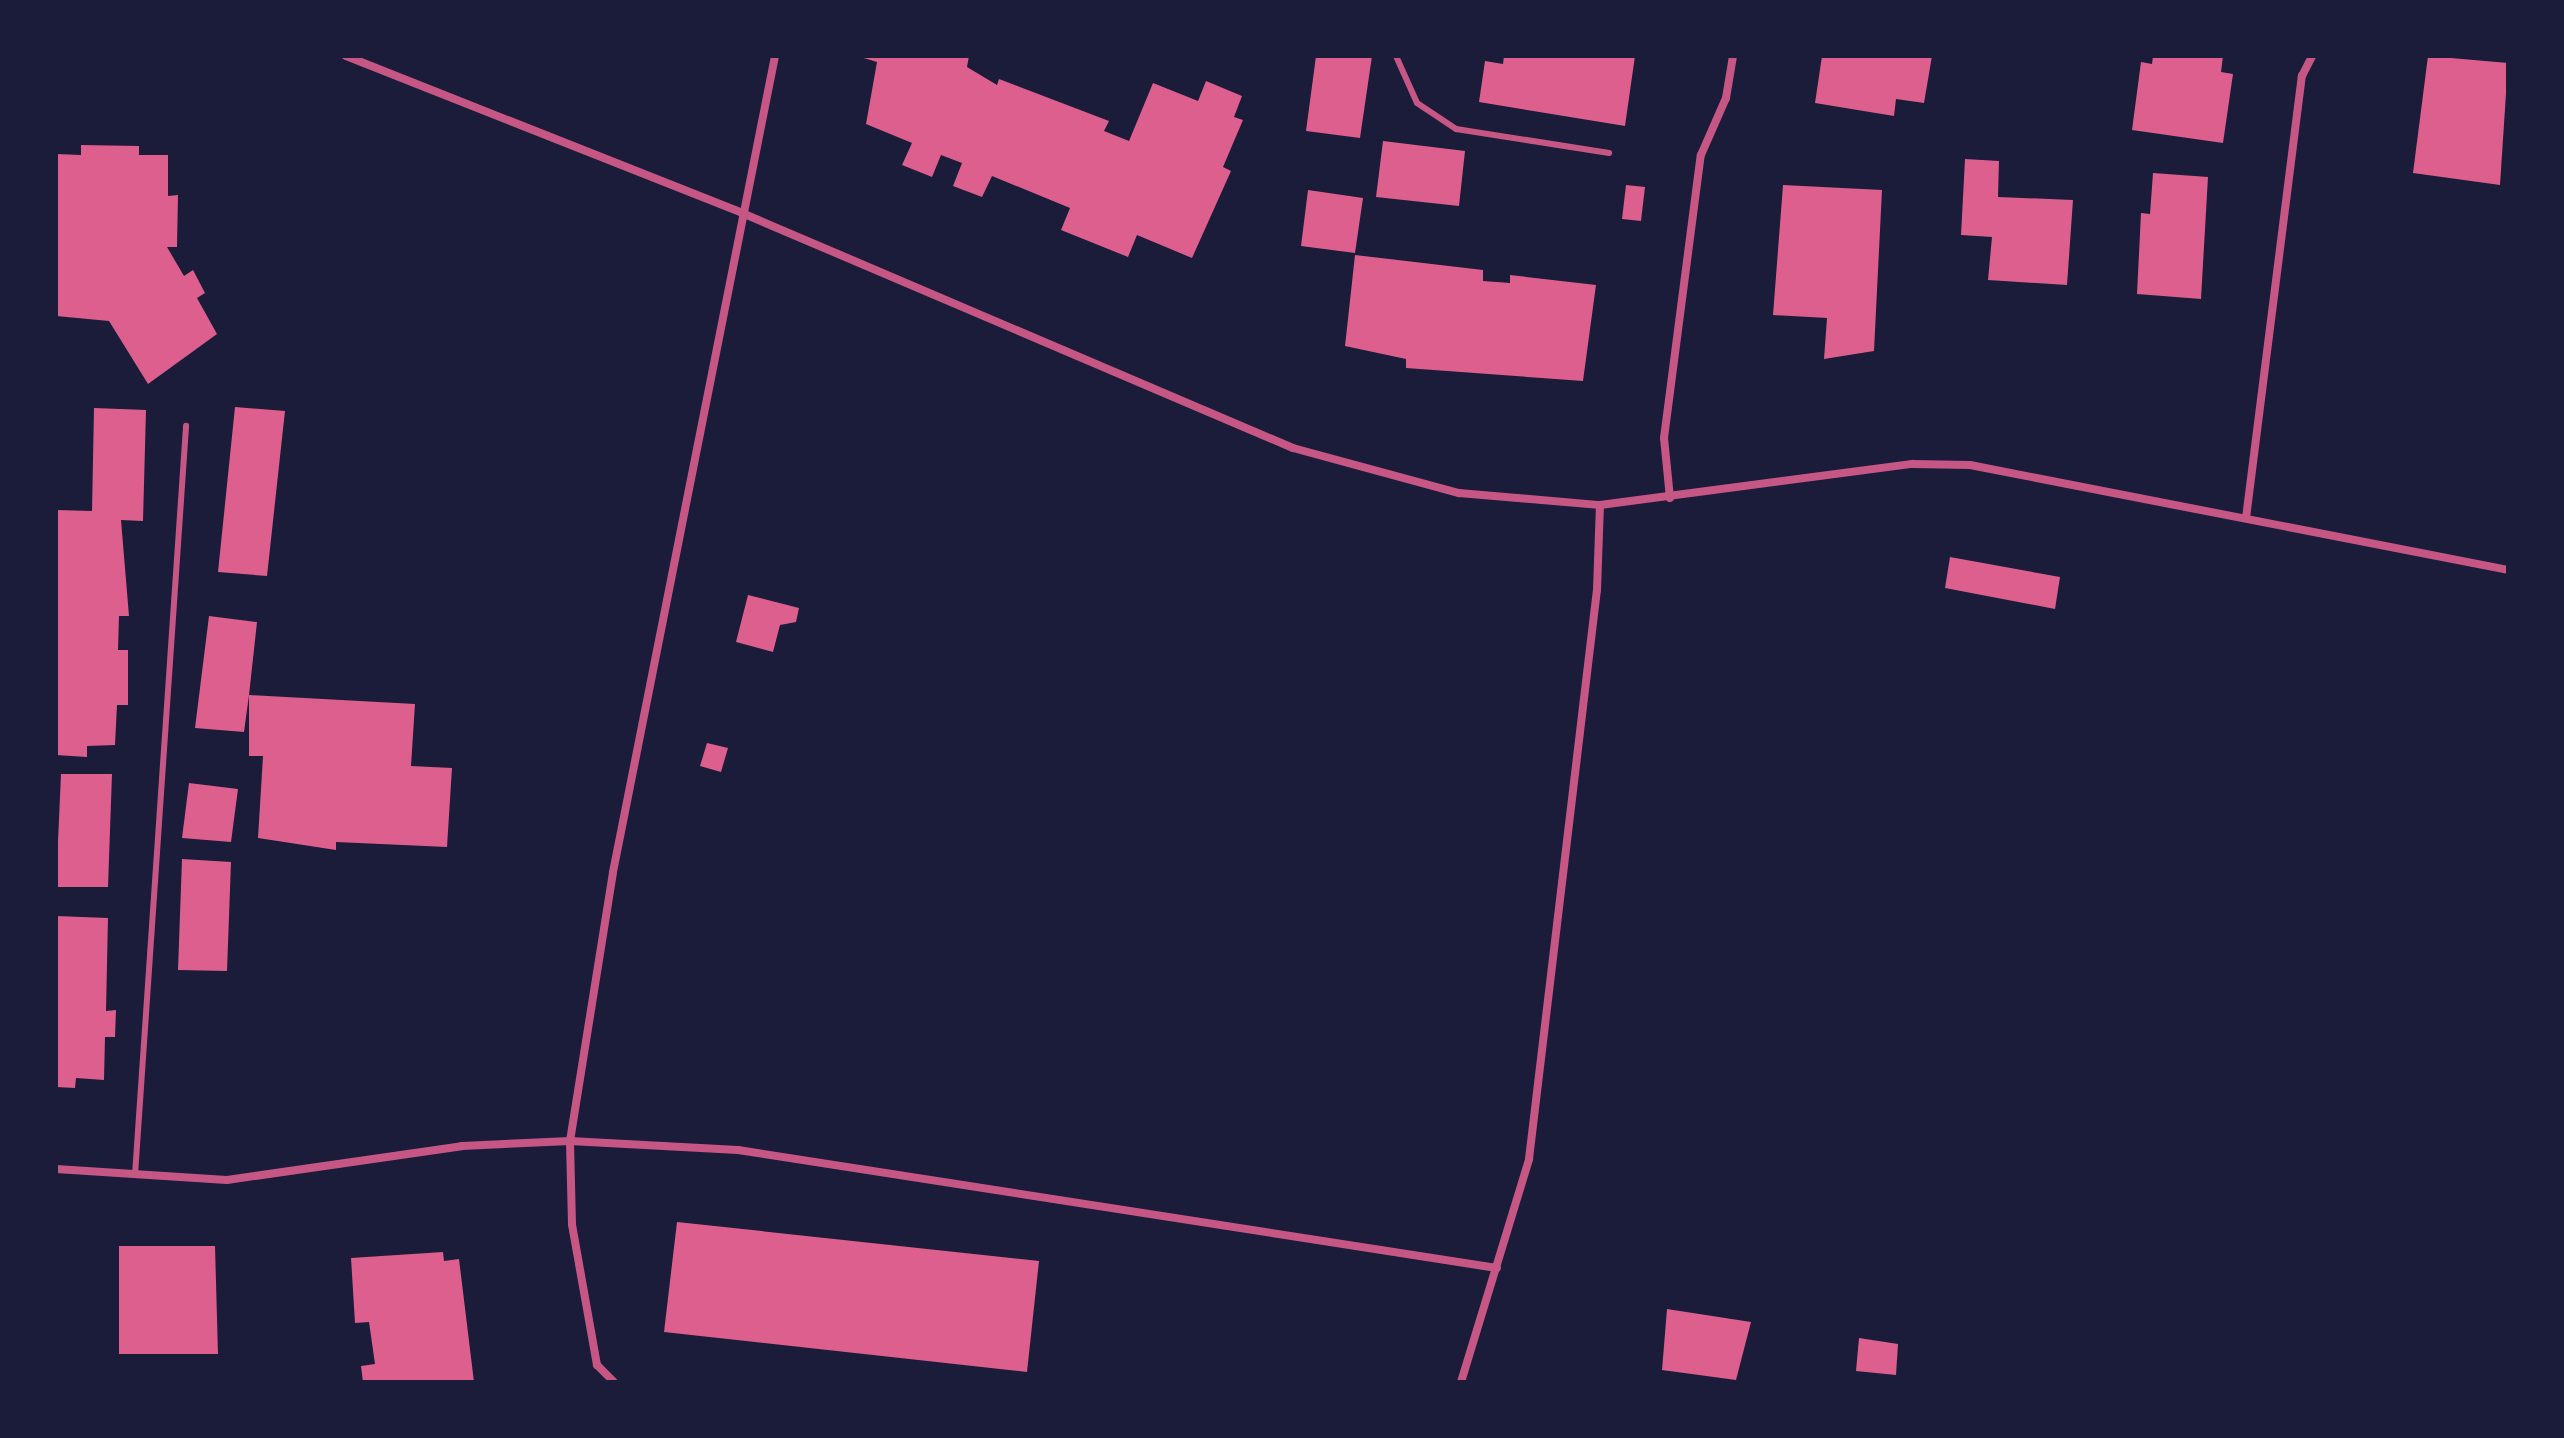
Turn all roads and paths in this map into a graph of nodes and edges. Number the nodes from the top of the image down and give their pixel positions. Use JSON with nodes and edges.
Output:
{"nodes":[{"id":1,"x":346,"y":56,"type":"edge"},
{"id":2,"x":775,"y":56,"type":"edge"},
{"id":3,"x":1396,"y":56,"type":"edge"},
{"id":4,"x":1733,"y":56,"type":"edge"},
{"id":5,"x":2312,"y":56,"type":"edge"},
{"id":6,"x":1609,"y":153,"type":"dead end"},
{"id":7,"x":742,"y":213,"type":"junction"},
{"id":8,"x":186,"y":426,"type":"dead end"},
{"id":9,"x":1670,"y":498,"type":"junction"},
{"id":10,"x":1600,"y":505,"type":"junction"},
{"id":11,"x":2246,"y":518,"type":"junction"},
{"id":12,"x":2508,"y":570,"type":"edge"},
{"id":13,"x":570,"y":1141,"type":"junction"},
{"id":14,"x":56,"y":1169,"type":"edge"},
{"id":15,"x":135,"y":1175,"type":"junction"},
{"id":16,"x":1497,"y":1268,"type":"junction"},
{"id":17,"x":614,"y":1382,"type":"edge"},
{"id":18,"x":1461,"y":1382,"type":"edge"}],
"edges":[{"from":1,"to":7,"type":"street"},
{"from":2,"to":7,"type":"street"},
{"from":3,"to":6,"type":"lane"},
{"from":4,"to":9,"type":"street"},
{"from":5,"to":11,"type":"street"},
{"from":7,"to":10,"type":"street"},
{"from":7,"to":13,"type":"street"},
{"from":8,"to":15,"type":"lane"},
{"from":9,"to":10,"type":"street"},
{"from":9,"to":11,"type":"street"},
{"from":10,"to":16,"type":"street"},
{"from":11,"to":12,"type":"street"},
{"from":13,"to":15,"type":"street"},
{"from":13,"to":16,"type":"street"},
{"from":13,"to":17,"type":"street"},
{"from":14,"to":15,"type":"street"},
{"from":16,"to":18,"type":"street"}]}
